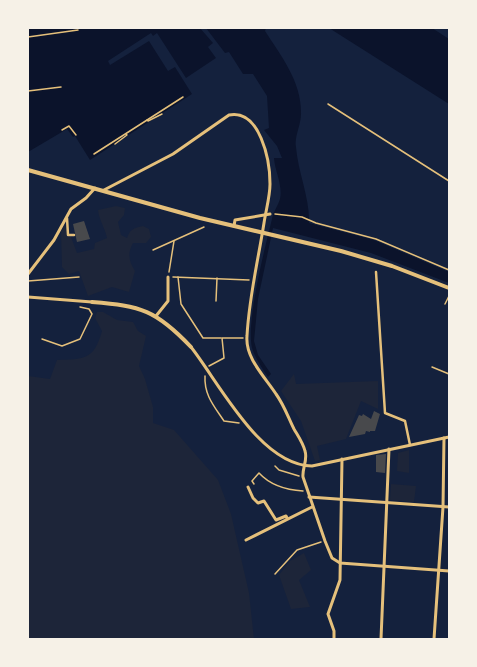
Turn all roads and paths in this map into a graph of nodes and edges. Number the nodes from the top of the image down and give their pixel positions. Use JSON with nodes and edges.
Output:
{"nodes":[{"id":1,"x":78,"y":30,"type":"dead end"},
{"id":2,"x":28,"y":38,"type":"edge"},
{"id":3,"x":61,"y":87,"type":"dead end"},
{"id":4,"x":28,"y":91,"type":"edge"},
{"id":5,"x":184,"y":97,"type":"dead end"},
{"id":6,"x":328,"y":104,"type":"dead end"},
{"id":7,"x":162,"y":114,"type":"dead end"},
{"id":8,"x":147,"y":120,"type":"junction"},
{"id":9,"x":62,"y":130,"type":"dead end"},
{"id":10,"x":126,"y":134,"type":"junction"},
{"id":11,"x":76,"y":135,"type":"dead end"},
{"id":12,"x":115,"y":144,"type":"dead end"},
{"id":13,"x":94,"y":154,"type":"dead end"},
{"id":14,"x":28,"y":170,"type":"edge"},
{"id":15,"x":449,"y":181,"type":"edge"},
{"id":16,"x":95,"y":188,"type":"junction"},
{"id":17,"x":104,"y":190,"type":"junction"},
{"id":18,"x":266,"y":214,"type":"junction"},
{"id":19,"x":270,"y":214,"type":"joint"},
{"id":20,"x":67,"y":217,"type":"junction"},
{"id":21,"x":234,"y":226,"type":"junction"},
{"id":22,"x":204,"y":227,"type":"dead end"},
{"id":23,"x":263,"y":232,"type":"junction"},
{"id":24,"x":74,"y":234,"type":"dead end"},
{"id":25,"x":174,"y":240,"type":"junction"},
{"id":26,"x":153,"y":250,"type":"dead end"},
{"id":27,"x":449,"y":270,"type":"edge"},
{"id":28,"x":376,"y":272,"type":"dead end"},
{"id":29,"x":28,"y":274,"type":"edge"},
{"id":30,"x":79,"y":277,"type":"dead end"},
{"id":31,"x":168,"y":277,"type":"junction"},
{"id":32,"x":178,"y":277,"type":"junction"},
{"id":33,"x":217,"y":278,"type":"junction"},
{"id":34,"x":28,"y":281,"type":"edge"},
{"id":35,"x":253,"y":281,"type":"junction"},
{"id":36,"x":449,"y":288,"type":"edge"},
{"id":37,"x":449,"y":296,"type":"edge"},
{"id":38,"x":28,"y":298,"type":"edge"},
{"id":39,"x":76,"y":301,"type":"junction"},
{"id":40,"x":216,"y":301,"type":"dead end"},
{"id":41,"x":92,"y":302,"type":"joint"},
{"id":42,"x":445,"y":304,"type":"dead end"},
{"id":43,"x":156,"y":316,"type":"junction"},
{"id":44,"x":222,"y":338,"type":"junction"},
{"id":45,"x":246,"y":338,"type":"junction"},
{"id":46,"x":42,"y":339,"type":"dead end"},
{"id":47,"x":191,"y":347,"type":"joint"},
{"id":48,"x":207,"y":367,"type":"junction"},
{"id":49,"x":432,"y":367,"type":"dead end"},
{"id":50,"x":449,"y":374,"type":"edge"},
{"id":51,"x":245,"y":423,"type":"junction"},
{"id":52,"x":449,"y":437,"type":"edge"},
{"id":53,"x":444,"y":438,"type":"junction"},
{"id":54,"x":410,"y":445,"type":"junction"},
{"id":55,"x":389,"y":450,"type":"junction"},
{"id":56,"x":342,"y":460,"type":"junction"},
{"id":57,"x":274,"y":466,"type":"dead end"},
{"id":58,"x":304,"y":466,"type":"junction"},
{"id":59,"x":303,"y":477,"type":"junction"},
{"id":60,"x":254,"y":484,"type":"dead end"},
{"id":61,"x":248,"y":487,"type":"dead end"},
{"id":62,"x":307,"y":491,"type":"junction"},
{"id":63,"x":309,"y":497,"type":"junction"},
{"id":64,"x":341,"y":500,"type":"junction"},
{"id":65,"x":387,"y":503,"type":"junction"},
{"id":66,"x":312,"y":507,"type":"junction"},
{"id":67,"x":443,"y":507,"type":"junction"},
{"id":68,"x":449,"y":507,"type":"edge"},
{"id":69,"x":287,"y":518,"type":"junction"},
{"id":70,"x":246,"y":540,"type":"dead end"},
{"id":71,"x":325,"y":541,"type":"junction"},
{"id":72,"x":340,"y":563,"type":"junction"},
{"id":73,"x":386,"y":566,"type":"junction"},
{"id":74,"x":440,"y":570,"type":"junction"},
{"id":75,"x":449,"y":571,"type":"edge"},
{"id":76,"x":275,"y":574,"type":"dead end"},
{"id":77,"x":334,"y":639,"type":"edge"},
{"id":78,"x":381,"y":639,"type":"edge"},
{"id":79,"x":434,"y":639,"type":"edge"}],
"edges":[{"from":1,"to":2,"type":"path"},
{"from":3,"to":4,"type":"path"},
{"from":5,"to":8,"type":"path"},
{"from":6,"to":15,"type":"lane"},
{"from":7,"to":8,"type":"path"},
{"from":8,"to":10,"type":"path"},
{"from":9,"to":11,"type":"path"},
{"from":10,"to":12,"type":"path"},
{"from":10,"to":13,"type":"path"},
{"from":14,"to":16,"type":"street"},
{"from":16,"to":17,"type":"street"},
{"from":16,"to":20,"type":"street"},
{"from":17,"to":18,"type":"street"},
{"from":17,"to":21,"type":"street"},
{"from":18,"to":19,"type":"street"},
{"from":18,"to":21,"type":"street"},
{"from":18,"to":23,"type":"street"},
{"from":19,"to":27,"type":"path"},
{"from":20,"to":24,"type":"street"},
{"from":20,"to":29,"type":"street"},
{"from":21,"to":23,"type":"street"},
{"from":22,"to":25,"type":"path"},
{"from":23,"to":35,"type":"street"},
{"from":23,"to":36,"type":"street"},
{"from":25,"to":26,"type":"path"},
{"from":25,"to":31,"type":"path"},
{"from":28,"to":54,"type":"street"},
{"from":30,"to":34,"type":"path"},
{"from":31,"to":32,"type":"path"},
{"from":31,"to":43,"type":"street"},
{"from":32,"to":33,"type":"path"},
{"from":32,"to":44,"type":"path"},
{"from":33,"to":35,"type":"path"},
{"from":33,"to":40,"type":"path"},
{"from":35,"to":45,"type":"street"},
{"from":37,"to":42,"type":"lane"},
{"from":38,"to":39,"type":"street"},
{"from":39,"to":41,"type":"street"},
{"from":39,"to":46,"type":"path"},
{"from":41,"to":43,"type":"street"},
{"from":43,"to":47,"type":"street"},
{"from":44,"to":45,"type":"path"},
{"from":44,"to":48,"type":"path"},
{"from":45,"to":58,"type":"street"},
{"from":47,"to":48,"type":"street"},
{"from":48,"to":51,"type":"street"},
{"from":48,"to":51,"type":"path"},
{"from":49,"to":50,"type":"lane"},
{"from":51,"to":58,"type":"street"},
{"from":52,"to":53,"type":"street"},
{"from":53,"to":54,"type":"street"},
{"from":53,"to":67,"type":"street"},
{"from":54,"to":55,"type":"street"},
{"from":55,"to":56,"type":"street"},
{"from":55,"to":65,"type":"street"},
{"from":56,"to":58,"type":"street"},
{"from":56,"to":64,"type":"street"},
{"from":57,"to":59,"type":"path"},
{"from":58,"to":59,"type":"street"},
{"from":59,"to":62,"type":"street"},
{"from":60,"to":62,"type":"path"},
{"from":61,"to":69,"type":"street"},
{"from":62,"to":63,"type":"street"},
{"from":63,"to":64,"type":"street"},
{"from":63,"to":66,"type":"street"},
{"from":64,"to":65,"type":"street"},
{"from":64,"to":72,"type":"street"},
{"from":65,"to":67,"type":"street"},
{"from":65,"to":73,"type":"street"},
{"from":66,"to":69,"type":"street"},
{"from":66,"to":71,"type":"street"},
{"from":67,"to":68,"type":"street"},
{"from":67,"to":74,"type":"street"},
{"from":69,"to":70,"type":"street"},
{"from":71,"to":72,"type":"street"},
{"from":71,"to":76,"type":"path"},
{"from":72,"to":73,"type":"street"},
{"from":72,"to":77,"type":"street"},
{"from":73,"to":74,"type":"street"},
{"from":73,"to":78,"type":"street"},
{"from":74,"to":75,"type":"street"},
{"from":74,"to":79,"type":"street"}]}
